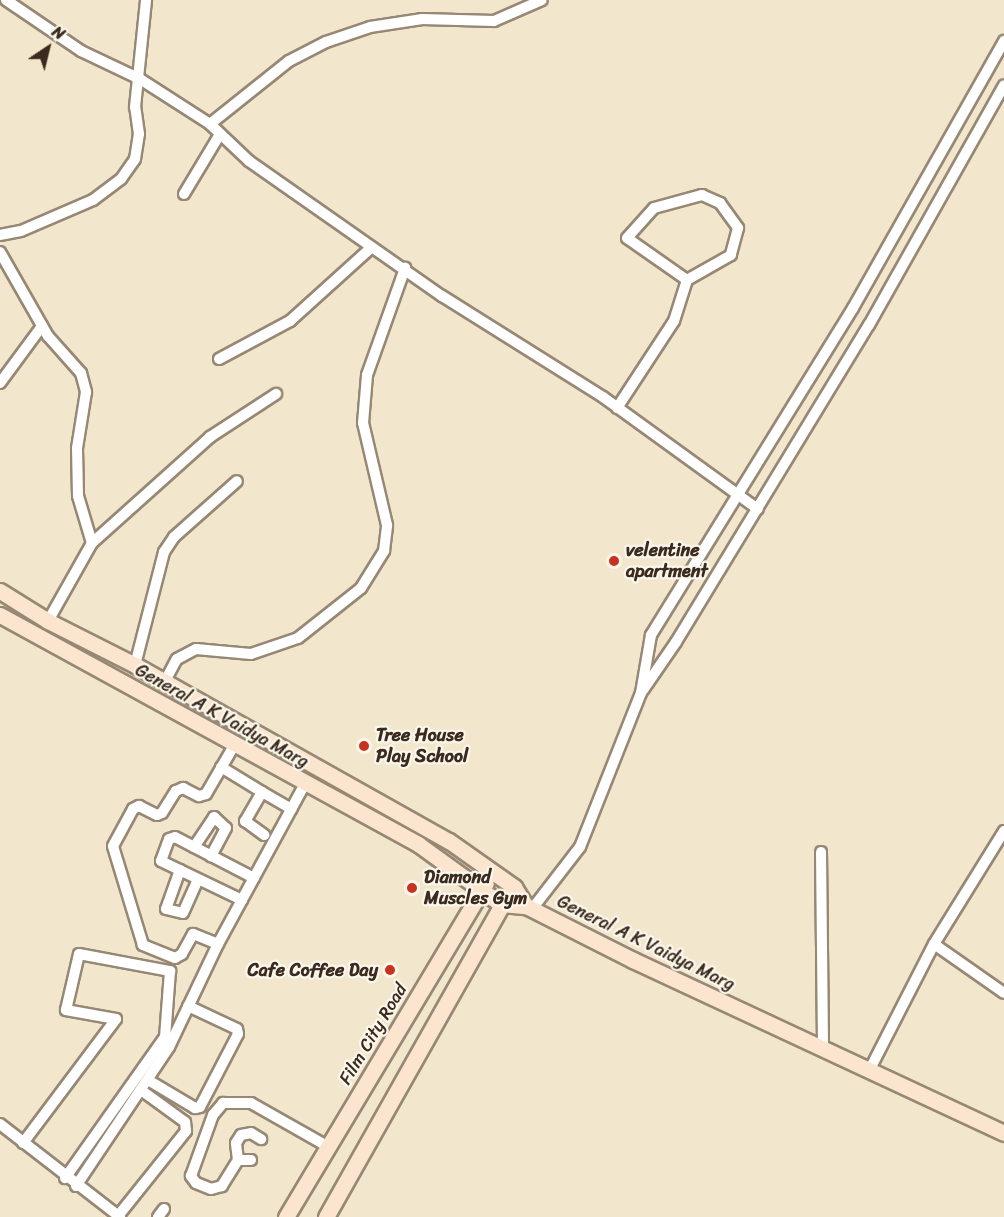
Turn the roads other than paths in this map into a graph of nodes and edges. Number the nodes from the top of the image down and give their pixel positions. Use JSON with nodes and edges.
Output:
{"nodes":[{"id":1,"x":6,"y":0,"type":"edge"},
{"id":2,"x":146,"y":0,"type":"edge"},
{"id":3,"x":542,"y":0,"type":"edge"},
{"id":4,"x":1004,"y":41,"type":"edge"},
{"id":5,"x":140,"y":79,"type":"junction"},
{"id":6,"x":1004,"y":85,"type":"edge"},
{"id":7,"x":210,"y":124,"type":"junction"},
{"id":8,"x":220,"y":134,"type":"junction"},
{"id":9,"x":184,"y":194,"type":"dead end"},
{"id":10,"x":0,"y":235,"type":"edge"},
{"id":11,"x":372,"y":247,"type":"junction"},
{"id":12,"x":0,"y":252,"type":"edge"},
{"id":13,"x":405,"y":268,"type":"junction"},
{"id":14,"x":687,"y":280,"type":"junction"},
{"id":15,"x":42,"y":326,"type":"junction"},
{"id":16,"x":219,"y":359,"type":"dead end"},
{"id":17,"x":0,"y":383,"type":"edge"},
{"id":18,"x":276,"y":394,"type":"dead end"},
{"id":19,"x":617,"y":408,"type":"junction"},
{"id":20,"x":237,"y":482,"type":"dead end"},
{"id":21,"x":741,"y":495,"type":"junction"},
{"id":22,"x":758,"y":509,"type":"junction"},
{"id":23,"x":92,"y":543,"type":"junction"},
{"id":24,"x":0,"y":591,"type":"edge"},
{"id":25,"x":0,"y":615,"type":"edge"},
{"id":26,"x":48,"y":621,"type":"junction"},
{"id":27,"x":135,"y":665,"type":"junction"},
{"id":28,"x":164,"y":683,"type":"junction"},
{"id":29,"x":641,"y":693,"type":"junction"},
{"id":30,"x":235,"y":744,"type":"junction"},
{"id":31,"x":221,"y":767,"type":"junction"},
{"id":32,"x":305,"y":784,"type":"junction"},
{"id":33,"x":262,"y":792,"type":"junction"},
{"id":34,"x":291,"y":809,"type":"junction"},
{"id":35,"x":1004,"y":831,"type":"edge"},
{"id":36,"x":264,"y":835,"type":"dead end"},
{"id":37,"x":194,"y":847,"type":"junction"},
{"id":38,"x":821,"y":852,"type":"dead end"},
{"id":39,"x":211,"y":856,"type":"junction"},
{"id":40,"x":180,"y":870,"type":"junction"},
{"id":41,"x":494,"y":872,"type":"junction"},
{"id":42,"x":254,"y":878,"type":"junction"},
{"id":43,"x":198,"y":879,"type":"junction"},
{"id":44,"x":514,"y":886,"type":"junction"},
{"id":45,"x":480,"y":891,"type":"junction"},
{"id":46,"x":242,"y":900,"type":"junction"},
{"id":47,"x":501,"y":904,"type":"junction"},
{"id":48,"x":529,"y":907,"type":"junction"},
{"id":49,"x":218,"y":944,"type":"junction"},
{"id":50,"x":934,"y":944,"type":"junction"},
{"id":51,"x":1004,"y":993,"type":"edge"},
{"id":52,"x":188,"y":1006,"type":"junction"},
{"id":53,"x":823,"y":1049,"type":"junction"},
{"id":54,"x":870,"y":1069,"type":"junction"},
{"id":55,"x":148,"y":1080,"type":"junction"},
{"id":56,"x":141,"y":1090,"type":"junction"},
{"id":57,"x":0,"y":1124,"type":"edge"},
{"id":58,"x":1004,"y":1132,"type":"edge"},
{"id":59,"x":261,"y":1139,"type":"dead end"},
{"id":60,"x":23,"y":1143,"type":"junction"},
{"id":61,"x":327,"y":1146,"type":"junction"},
{"id":62,"x":238,"y":1160,"type":"junction"},
{"id":63,"x":251,"y":1160,"type":"dead end"},
{"id":64,"x":65,"y":1178,"type":"junction"},
{"id":65,"x":76,"y":1186,"type":"junction"},
{"id":66,"x":119,"y":1216,"type":"edge"},
{"id":67,"x":286,"y":1217,"type":"edge"},
{"id":68,"x":326,"y":1217,"type":"edge"}],
"edges":[{"from":1,"to":5,"type":"street"},
{"from":2,"to":5,"type":"street"},
{"from":3,"to":7,"type":"street"},
{"from":4,"to":21,"type":"street"},
{"from":5,"to":7,"type":"street"},
{"from":5,"to":10,"type":"street"},
{"from":6,"to":22,"type":"street"},
{"from":7,"to":8,"type":"street"},
{"from":8,"to":9,"type":"street"},
{"from":8,"to":11,"type":"street"},
{"from":11,"to":13,"type":"street"},
{"from":11,"to":16,"type":"street"},
{"from":12,"to":15,"type":"street"},
{"from":13,"to":19,"type":"street"},
{"from":13,"to":28,"type":"street"},
{"from":14,"to":14,"type":"street"},
{"from":14,"to":19,"type":"street"},
{"from":15,"to":17,"type":"street"},
{"from":15,"to":23,"type":"street"},
{"from":18,"to":23,"type":"street"},
{"from":19,"to":21,"type":"street"},
{"from":20,"to":27,"type":"street"},
{"from":21,"to":22,"type":"street"},
{"from":21,"to":29,"type":"street"},
{"from":22,"to":29,"type":"street"},
{"from":23,"to":26,"type":"street"},
{"from":24,"to":26,"type":"main road","name":"General A K Vaidya Marg"},
{"from":25,"to":30,"type":"main road","name":"General A K Vaidya Marg"},
{"from":26,"to":27,"type":"main road","name":"General A K Vaidya Marg"},
{"from":27,"to":28,"type":"main road","name":"General A K Vaidya Marg"},
{"from":28,"to":41,"type":"main road","name":"General A K Vaidya Marg"},
{"from":29,"to":48,"type":"street"},
{"from":30,"to":31,"type":"street"},
{"from":30,"to":32,"type":"main road","name":"General A K Vaidya Marg"},
{"from":31,"to":33,"type":"street"},
{"from":31,"to":49,"type":"street"},
{"from":32,"to":34,"type":"street"},
{"from":32,"to":45,"type":"main road","name":"General A K Vaidya Marg"},
{"from":33,"to":34,"type":"street"},
{"from":33,"to":36,"type":"street"},
{"from":34,"to":42,"type":"street"},
{"from":35,"to":50,"type":"street"},
{"from":37,"to":39,"type":"street"},
{"from":37,"to":39,"type":"street"},
{"from":37,"to":40,"type":"street"},
{"from":38,"to":53,"type":"street"},
{"from":39,"to":42,"type":"street"},
{"from":40,"to":43,"type":"street"},
{"from":40,"to":43,"type":"street"},
{"from":41,"to":44,"type":"main road","name":"General A K Vaidya Marg"},
{"from":41,"to":45,"type":"main road","name":"Film City Road"},
{"from":42,"to":46,"type":"street"},
{"from":43,"to":46,"type":"street"},
{"from":44,"to":47,"type":"main road"},
{"from":44,"to":48,"type":"main road"},
{"from":45,"to":47,"type":"main road","name":"General A K Vaidya Marg"},
{"from":45,"to":61,"type":"main road","name":"Film City Road"},
{"from":46,"to":49,"type":"street"},
{"from":47,"to":48,"type":"main road","name":"General A K Vaidya Marg"},
{"from":47,"to":68,"type":"main road"},
{"from":48,"to":53,"type":"main road","name":"General A K Vaidya Marg"},
{"from":49,"to":52,"type":"street"},
{"from":50,"to":51,"type":"street"},
{"from":50,"to":54,"type":"street"},
{"from":52,"to":55,"type":"street"},
{"from":52,"to":55,"type":"street"},
{"from":53,"to":54,"type":"main road","name":"General A K Vaidya Marg"},
{"from":54,"to":58,"type":"main road","name":"General A K Vaidya Marg"},
{"from":55,"to":56,"type":"street"},
{"from":56,"to":65,"type":"street"},
{"from":56,"to":66,"type":"street"},
{"from":57,"to":60,"type":"street"},
{"from":59,"to":62,"type":"street"},
{"from":60,"to":64,"type":"street"},
{"from":60,"to":64,"type":"street"},
{"from":61,"to":62,"type":"street"},
{"from":61,"to":67,"type":"main road","name":"Film City Road"},
{"from":62,"to":63,"type":"street"},
{"from":64,"to":65,"type":"street"},
{"from":65,"to":66,"type":"street"}]}
